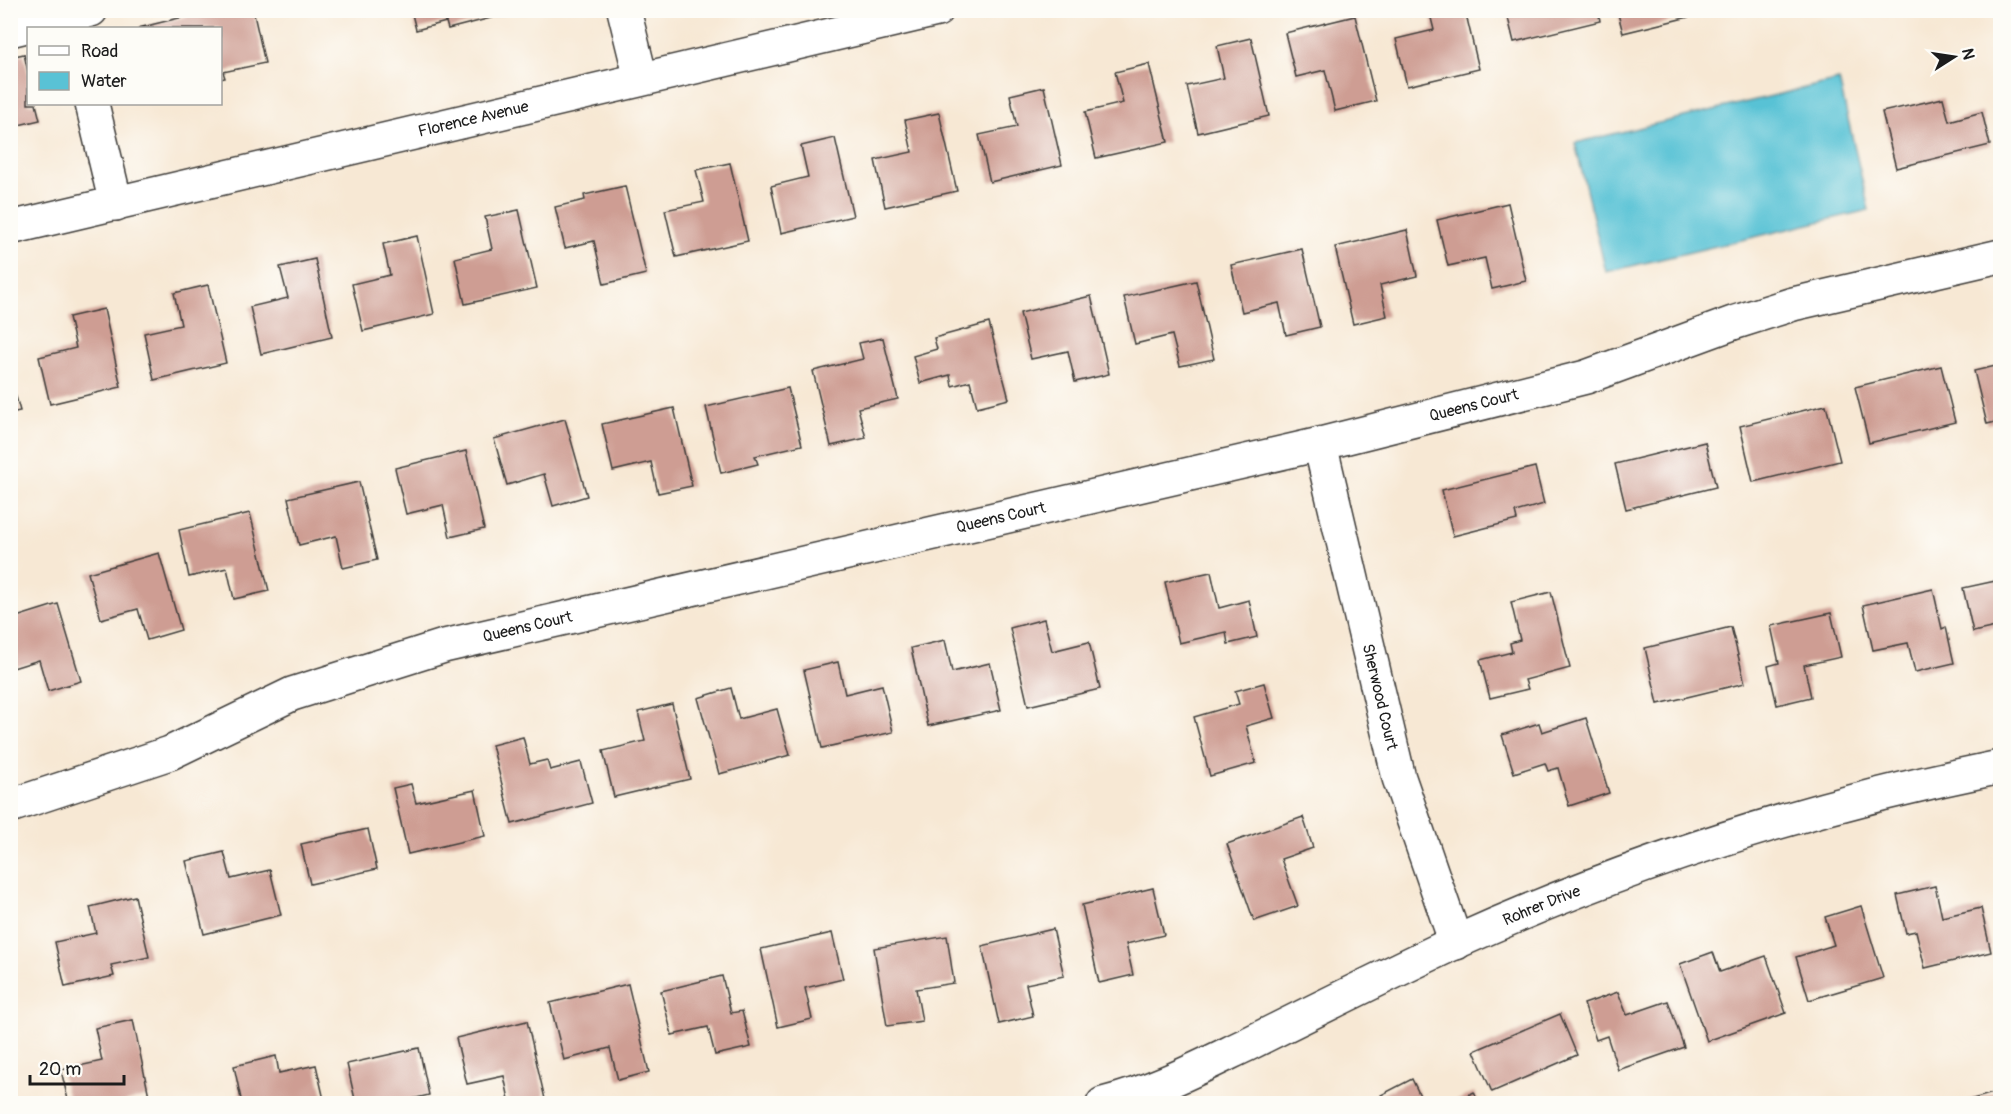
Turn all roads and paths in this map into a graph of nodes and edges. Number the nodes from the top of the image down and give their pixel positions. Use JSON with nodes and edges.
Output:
{"nodes":[{"id":1,"x":624,"y":10,"type":"edge"},
{"id":2,"x":937,"y":10,"type":"edge"},
{"id":3,"x":10,"y":14,"type":"edge"},
{"id":4,"x":79,"y":18,"type":"edge"},
{"id":5,"x":641,"y":79,"type":"junction"},
{"id":6,"x":93,"y":105,"type":"edge"},
{"id":7,"x":116,"y":204,"type":"junction"},
{"id":8,"x":10,"y":228,"type":"edge"},
{"id":9,"x":2001,"y":256,"type":"edge"},
{"id":10,"x":1320,"y":444,"type":"junction"},
{"id":11,"x":2001,"y":767,"type":"edge"},
{"id":12,"x":10,"y":806,"type":"edge"},
{"id":13,"x":1456,"y":943,"type":"junction"},
{"id":14,"x":1103,"y":1104,"type":"edge"}],
"edges":[{"from":1,"to":5,"type":"street"},
{"from":2,"to":5,"type":"street","name":"Florence Avenue"},
{"from":3,"to":4,"type":"street"},
{"from":5,"to":7,"type":"street","name":"Florence Avenue"},
{"from":6,"to":7,"type":"street"},
{"from":7,"to":8,"type":"street","name":"Florence Avenue"},
{"from":9,"to":10,"type":"street","name":"Queens Court"},
{"from":10,"to":12,"type":"street","name":"Queens Court"},
{"from":10,"to":13,"type":"street","name":"Sherwood Court"},
{"from":11,"to":13,"type":"street","name":"Rohrer Drive"},
{"from":13,"to":14,"type":"street","name":"Rohrer Drive"}]}
